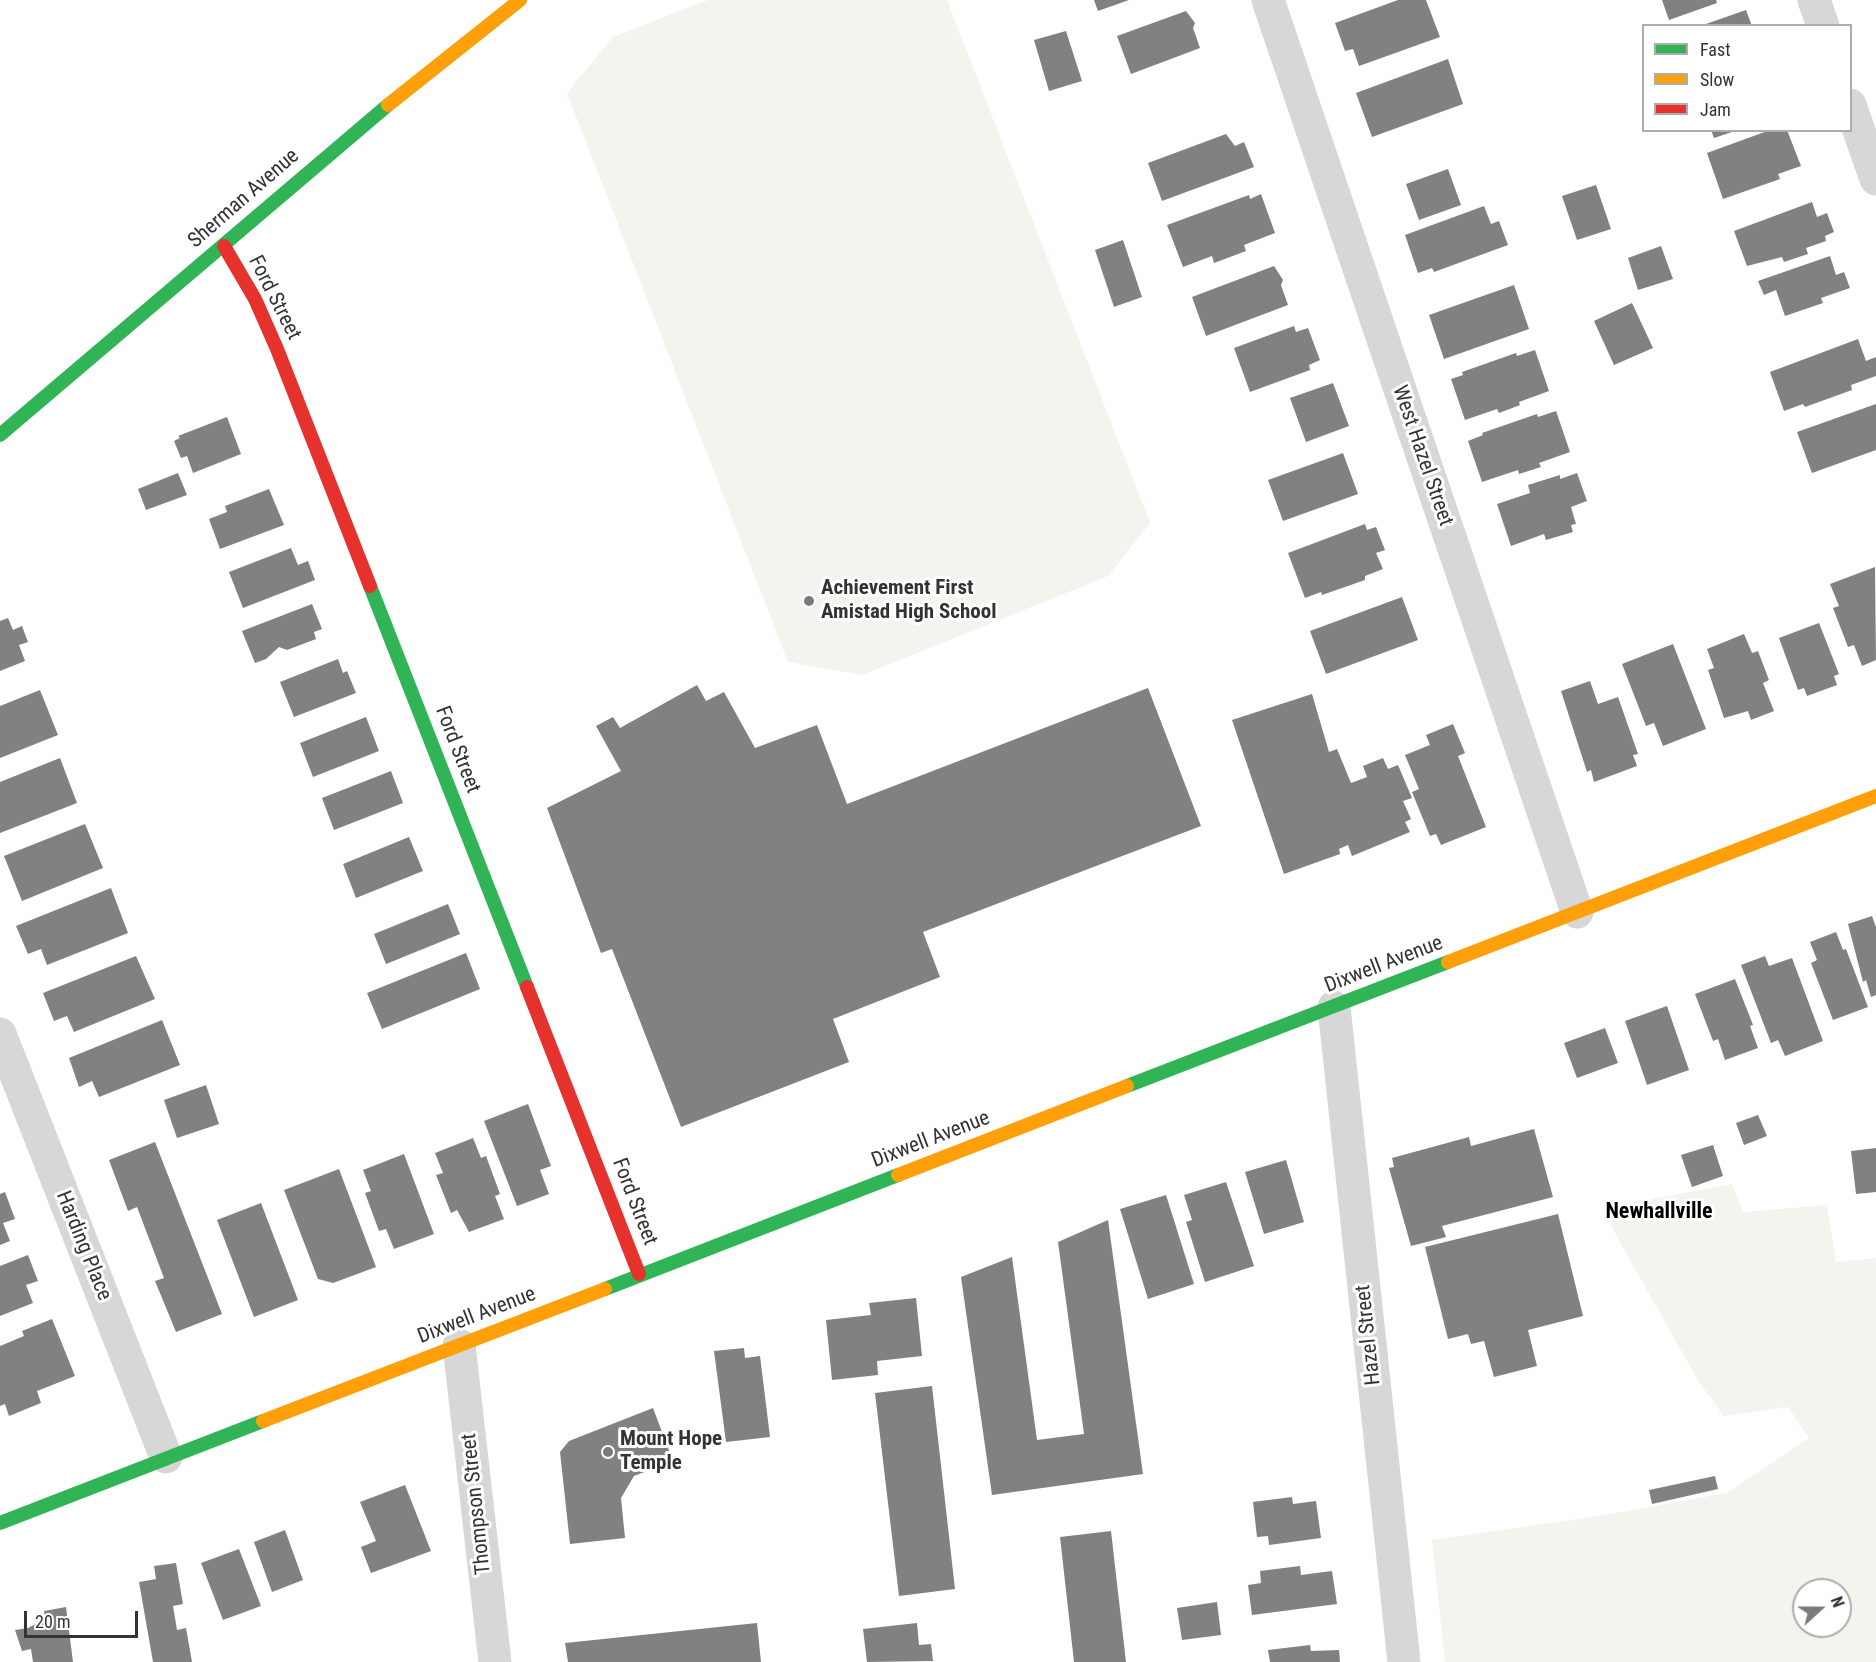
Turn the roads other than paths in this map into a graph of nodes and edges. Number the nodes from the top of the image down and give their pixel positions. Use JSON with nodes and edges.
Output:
{"nodes":[{"id":1,"x":520,"y":0,"type":"edge"},
{"id":2,"x":1268,"y":0,"type":"edge"},
{"id":3,"x":1814,"y":0,"type":"edge"},
{"id":4,"x":1822,"y":24,"type":"edge"},
{"id":5,"x":1852,"y":108,"type":"edge"},
{"id":6,"x":1876,"y":179,"type":"edge"},
{"id":7,"x":224,"y":246,"type":"junction"},
{"id":8,"x":0,"y":435,"type":"edge"},
{"id":9,"x":1876,"y":796,"type":"edge"},
{"id":10,"x":1577,"y":912,"type":"junction"},
{"id":11,"x":1334,"y":1007,"type":"junction"},
{"id":12,"x":0,"y":1034,"type":"edge"},
{"id":13,"x":639,"y":1274,"type":"junction"},
{"id":14,"x":459,"y":1345,"type":"junction"},
{"id":15,"x":166,"y":1457,"type":"junction"},
{"id":16,"x":0,"y":1523,"type":"edge"},
{"id":17,"x":495,"y":1662,"type":"edge"},
{"id":18,"x":1404,"y":1662,"type":"edge"}],
"edges":[{"from":1,"to":7,"type":"main road","name":"Sherman Avenue"},
{"from":2,"to":10,"type":"street","name":"West Hazel Street"},
{"from":3,"to":4,"type":"street"},
{"from":5,"to":6,"type":"street"},
{"from":7,"to":8,"type":"main road","name":"Sherman Avenue"},
{"from":7,"to":13,"type":"main road","name":"Ford Street"},
{"from":9,"to":10,"type":"main road","name":"Dixwell Avenue"},
{"from":10,"to":11,"type":"main road","name":"Dixwell Avenue"},
{"from":11,"to":13,"type":"main road","name":"Dixwell Avenue"},
{"from":11,"to":18,"type":"street","name":"Hazel Street"},
{"from":12,"to":15,"type":"street","name":"Harding Place"},
{"from":13,"to":14,"type":"main road","name":"Dixwell Avenue"},
{"from":14,"to":15,"type":"main road","name":"Dixwell Avenue"},
{"from":14,"to":17,"type":"street","name":"Thompson Street"},
{"from":15,"to":16,"type":"main road","name":"Dixwell Avenue"}]}
